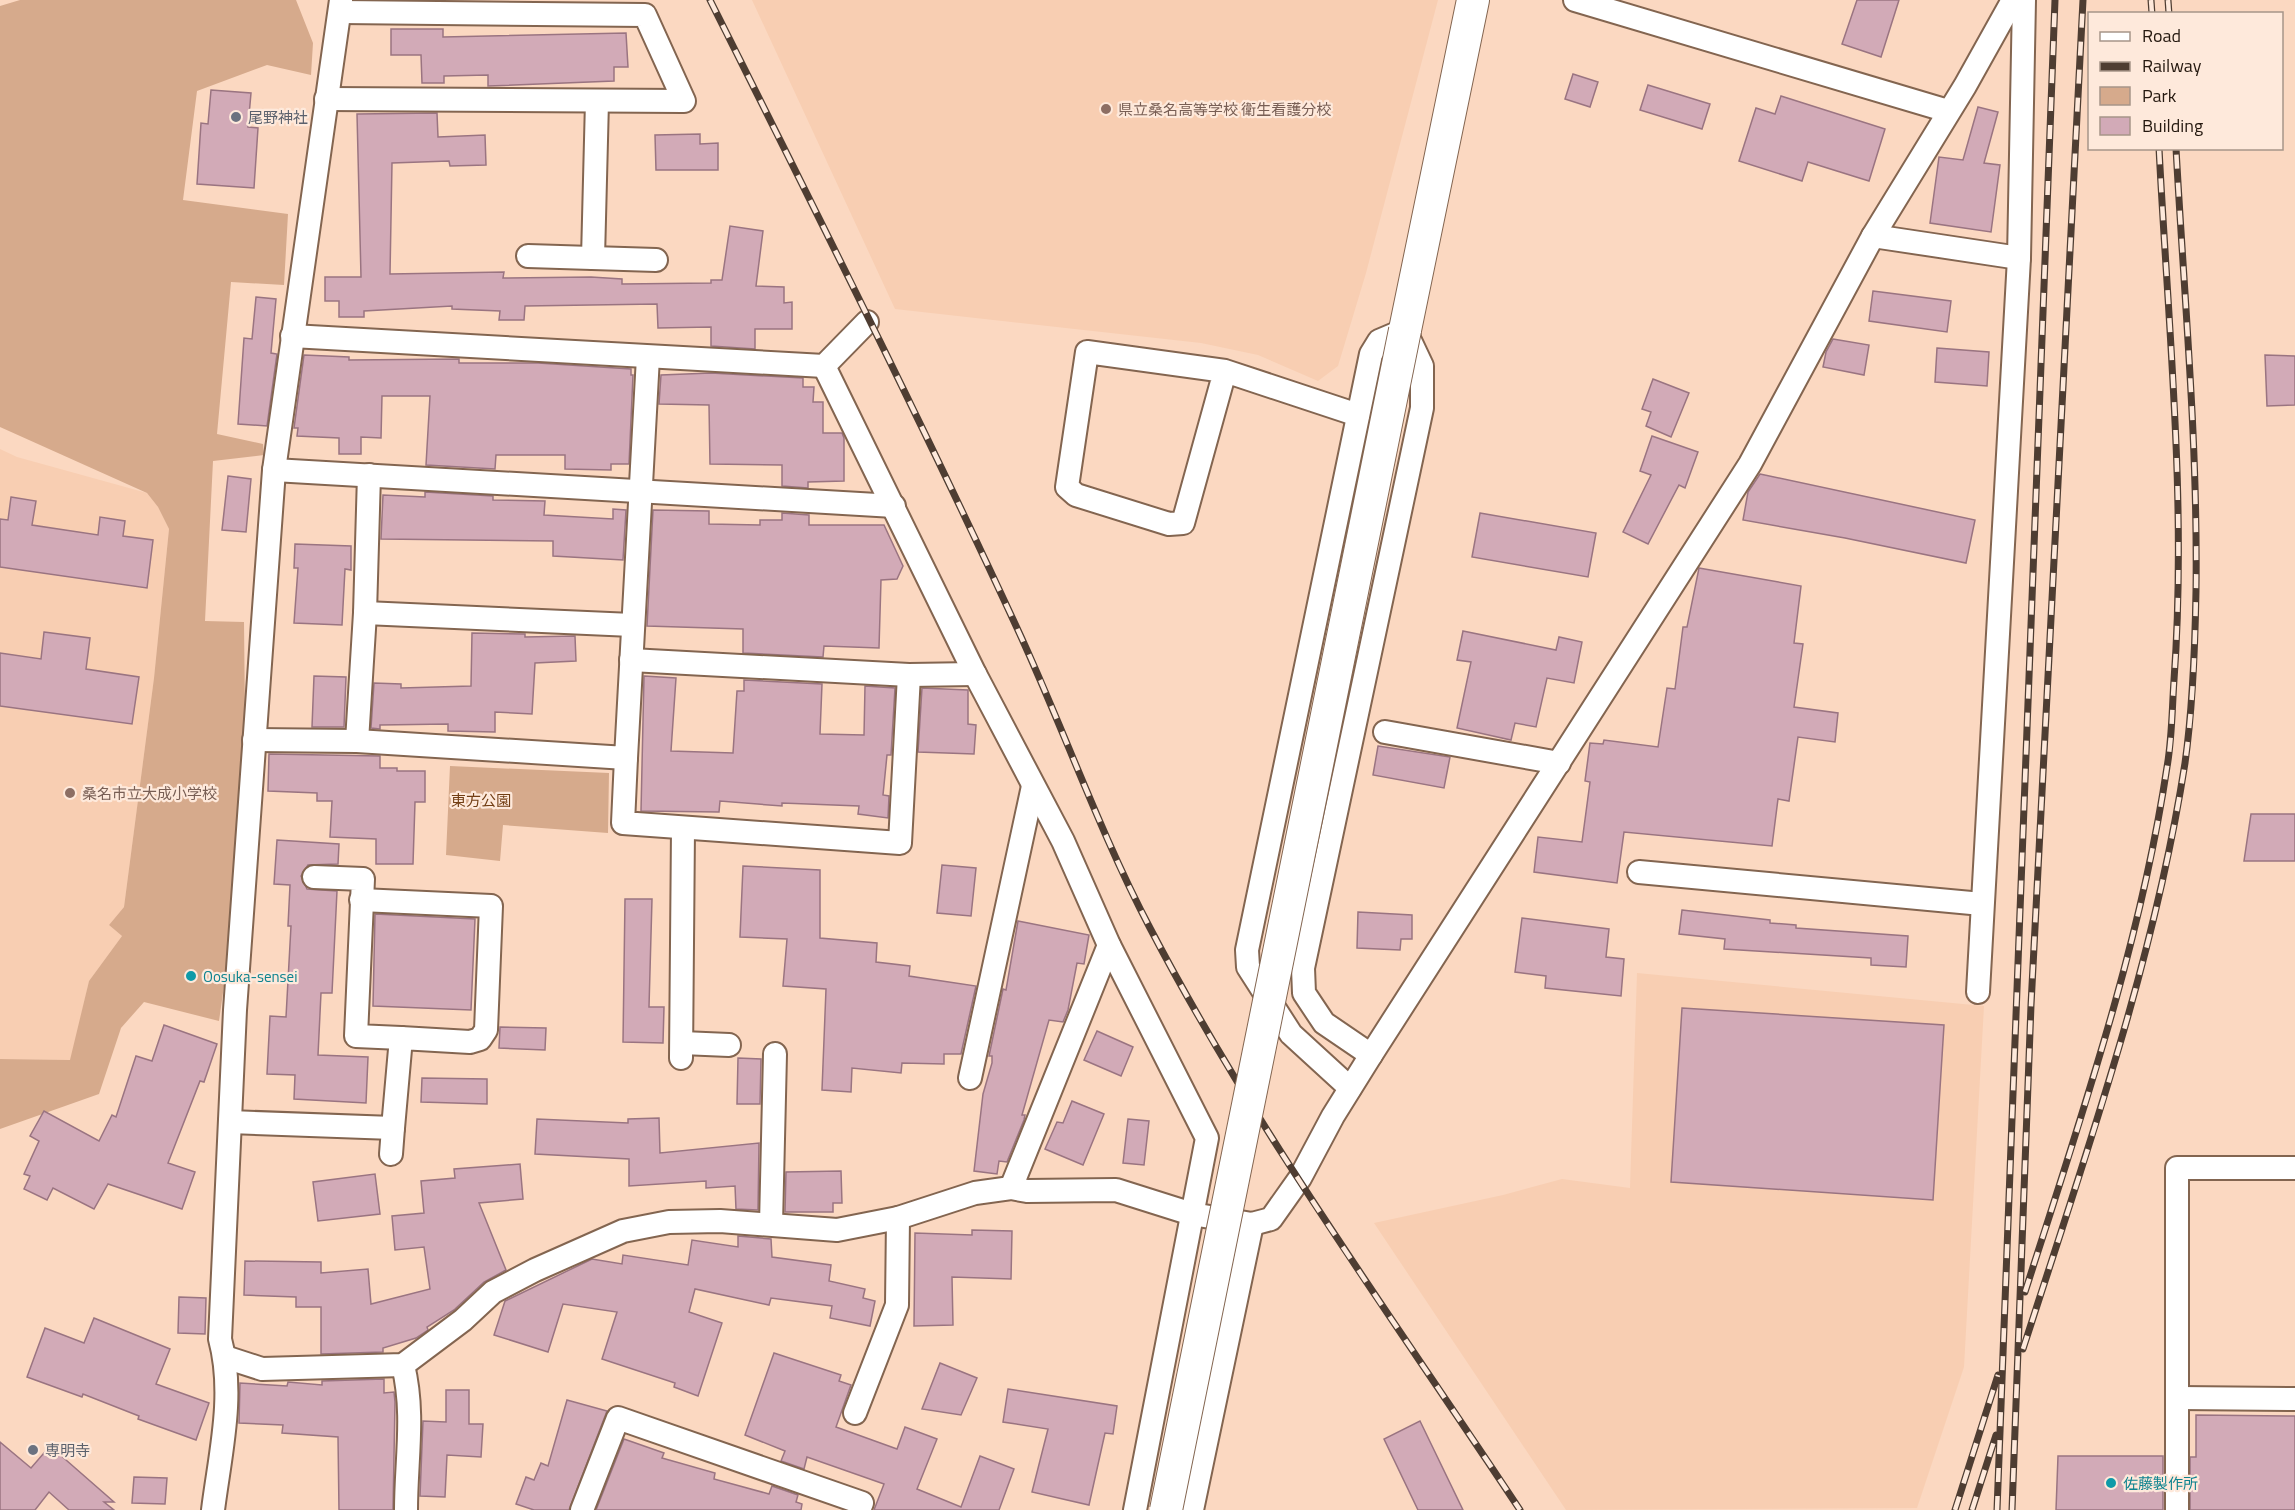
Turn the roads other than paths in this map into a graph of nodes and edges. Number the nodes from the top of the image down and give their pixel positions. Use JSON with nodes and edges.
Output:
{"nodes":[{"id":1,"x":1473,"y":0,"type":"edge"},
{"id":2,"x":1575,"y":0,"type":"edge"},
{"id":3,"x":2013,"y":0,"type":"edge"},
{"id":4,"x":2024,"y":0,"type":"edge"},
{"id":5,"x":341,"y":6,"type":"edge"},
{"id":6,"x":326,"y":99,"type":"junction"},
{"id":7,"x":597,"y":101,"type":"junction"},
{"id":8,"x":1948,"y":111,"type":"junction"},
{"id":9,"x":1873,"y":236,"type":"junction"},
{"id":10,"x":528,"y":256,"type":"dead end"},
{"id":11,"x":593,"y":258,"type":"junction"},
{"id":12,"x":2019,"y":258,"type":"junction"},
{"id":13,"x":656,"y":260,"type":"dead end"},
{"id":14,"x":867,"y":322,"type":"dead end"},
{"id":15,"x":1405,"y":330,"type":"junction"},
{"id":16,"x":292,"y":336,"type":"junction"},
{"id":17,"x":648,"y":357,"type":"junction"},
{"id":18,"x":824,"y":366,"type":"junction"},
{"id":19,"x":1225,"y":371,"type":"junction"},
{"id":20,"x":1358,"y":415,"type":"junction"},
{"id":21,"x":274,"y":470,"type":"junction"},
{"id":22,"x":369,"y":476,"type":"junction"},
{"id":23,"x":640,"y":493,"type":"junction"},
{"id":24,"x":894,"y":506,"type":"junction"},
{"id":25,"x":365,"y":613,"type":"junction"},
{"id":26,"x":632,"y":625,"type":"junction"},
{"id":27,"x":631,"y":660,"type":"junction"},
{"id":28,"x":975,"y":674,"type":"junction"},
{"id":29,"x":909,"y":675,"type":"junction"},
{"id":30,"x":1385,"y":732,"type":"dead end"},
{"id":31,"x":254,"y":740,"type":"junction"},
{"id":32,"x":357,"y":741,"type":"junction"},
{"id":33,"x":626,"y":758,"type":"junction"},
{"id":34,"x":1559,"y":763,"type":"junction"},
{"id":35,"x":1033,"y":786,"type":"junction"},
{"id":36,"x":683,"y":829,"type":"junction"},
{"id":37,"x":1639,"y":873,"type":"dead end"},
{"id":38,"x":314,"y":877,"type":"dead end"},
{"id":39,"x":362,"y":900,"type":"junction"},
{"id":40,"x":1982,"y":904,"type":"junction"},
{"id":41,"x":1109,"y":945,"type":"junction"},
{"id":42,"x":1978,"y":992,"type":"dead end"},
{"id":43,"x":401,"y":1038,"type":"junction"},
{"id":44,"x":729,"y":1045,"type":"dead end"},
{"id":45,"x":776,"y":1054,"type":"dead end"},
{"id":46,"x":1371,"y":1055,"type":"junction"},
{"id":47,"x":970,"y":1078,"type":"dead end"},
{"id":48,"x":1350,"y":1088,"type":"junction"},
{"id":49,"x":230,"y":1122,"type":"junction"},
{"id":50,"x":393,"y":1128,"type":"junction"},
{"id":51,"x":391,"y":1154,"type":"dead end"},
{"id":52,"x":2295,"y":1168,"type":"edge"},
{"id":53,"x":1011,"y":1188,"type":"junction"},
{"id":54,"x":1192,"y":1214,"type":"junction"},
{"id":55,"x":898,"y":1218,"type":"junction"},
{"id":56,"x":771,"y":1224,"type":"junction"},
{"id":57,"x":1252,"y":1224,"type":"junction"},
{"id":58,"x":225,"y":1357,"type":"junction"},
{"id":59,"x":403,"y":1365,"type":"junction"},
{"id":60,"x":2179,"y":1398,"type":"junction"},
{"id":61,"x":2295,"y":1399,"type":"edge"},
{"id":62,"x":855,"y":1413,"type":"dead end"},
{"id":63,"x":213,"y":1510,"type":"edge"},
{"id":64,"x":406,"y":1510,"type":"edge"},
{"id":65,"x":582,"y":1510,"type":"edge"},
{"id":66,"x":859,"y":1510,"type":"edge"},
{"id":67,"x":1135,"y":1510,"type":"edge"},
{"id":68,"x":1166,"y":1510,"type":"edge"},
{"id":69,"x":1192,"y":1510,"type":"edge"},
{"id":70,"x":2177,"y":1510,"type":"edge"}],
"edges":[{"from":1,"to":15,"type":"street"},
{"from":2,"to":8,"type":"street"},
{"from":3,"to":8,"type":"street"},
{"from":4,"to":12,"type":"street"},
{"from":5,"to":6,"type":"street"},
{"from":5,"to":7,"type":"street"},
{"from":6,"to":7,"type":"street"},
{"from":6,"to":16,"type":"street"},
{"from":7,"to":11,"type":"street"},
{"from":8,"to":9,"type":"street"},
{"from":9,"to":12,"type":"street"},
{"from":9,"to":34,"type":"street"},
{"from":10,"to":11,"type":"street"},
{"from":11,"to":13,"type":"street"},
{"from":12,"to":40,"type":"street"},
{"from":14,"to":18,"type":"street"},
{"from":15,"to":20,"type":"street"},
{"from":15,"to":46,"type":"street"},
{"from":15,"to":68,"type":"street","bridge":true},
{"from":16,"to":17,"type":"street"},
{"from":16,"to":21,"type":"street"},
{"from":17,"to":18,"type":"street"},
{"from":17,"to":23,"type":"street"},
{"from":18,"to":24,"type":"street"},
{"from":19,"to":19,"type":"street"},
{"from":19,"to":20,"type":"street"},
{"from":20,"to":48,"type":"street"},
{"from":21,"to":22,"type":"street"},
{"from":21,"to":31,"type":"street"},
{"from":22,"to":23,"type":"street"},
{"from":22,"to":25,"type":"street"},
{"from":23,"to":24,"type":"street"},
{"from":23,"to":26,"type":"street"},
{"from":24,"to":28,"type":"street"},
{"from":25,"to":26,"type":"street"},
{"from":25,"to":32,"type":"street"},
{"from":26,"to":27,"type":"street"},
{"from":27,"to":29,"type":"street"},
{"from":27,"to":33,"type":"street"},
{"from":28,"to":29,"type":"street"},
{"from":28,"to":35,"type":"street"},
{"from":29,"to":36,"type":"street"},
{"from":30,"to":34,"type":"street"},
{"from":31,"to":32,"type":"street"},
{"from":31,"to":49,"type":"street"},
{"from":32,"to":33,"type":"street"},
{"from":33,"to":36,"type":"street"},
{"from":34,"to":46,"type":"street"},
{"from":35,"to":41,"type":"street"},
{"from":35,"to":47,"type":"street"},
{"from":36,"to":44,"type":"street"},
{"from":37,"to":40,"type":"street"},
{"from":38,"to":39,"type":"street"},
{"from":39,"to":43,"type":"street"},
{"from":39,"to":43,"type":"street"},
{"from":40,"to":42,"type":"street"},
{"from":41,"to":53,"type":"street"},
{"from":41,"to":54,"type":"street"},
{"from":43,"to":50,"type":"street"},
{"from":45,"to":56,"type":"street"},
{"from":46,"to":48,"type":"street"},
{"from":48,"to":57,"type":"street"},
{"from":49,"to":50,"type":"street"},
{"from":49,"to":58,"type":"street"},
{"from":50,"to":51,"type":"street"},
{"from":52,"to":60,"type":"street"},
{"from":53,"to":54,"type":"street"},
{"from":53,"to":55,"type":"street"},
{"from":54,"to":57,"type":"street"},
{"from":54,"to":67,"type":"street"},
{"from":55,"to":56,"type":"street"},
{"from":55,"to":62,"type":"street"},
{"from":56,"to":59,"type":"street"},
{"from":57,"to":69,"type":"street"},
{"from":58,"to":59,"type":"street"},
{"from":58,"to":63,"type":"street"},
{"from":59,"to":64,"type":"street"},
{"from":60,"to":61,"type":"street"},
{"from":60,"to":70,"type":"street"},
{"from":65,"to":66,"type":"street"}]}
